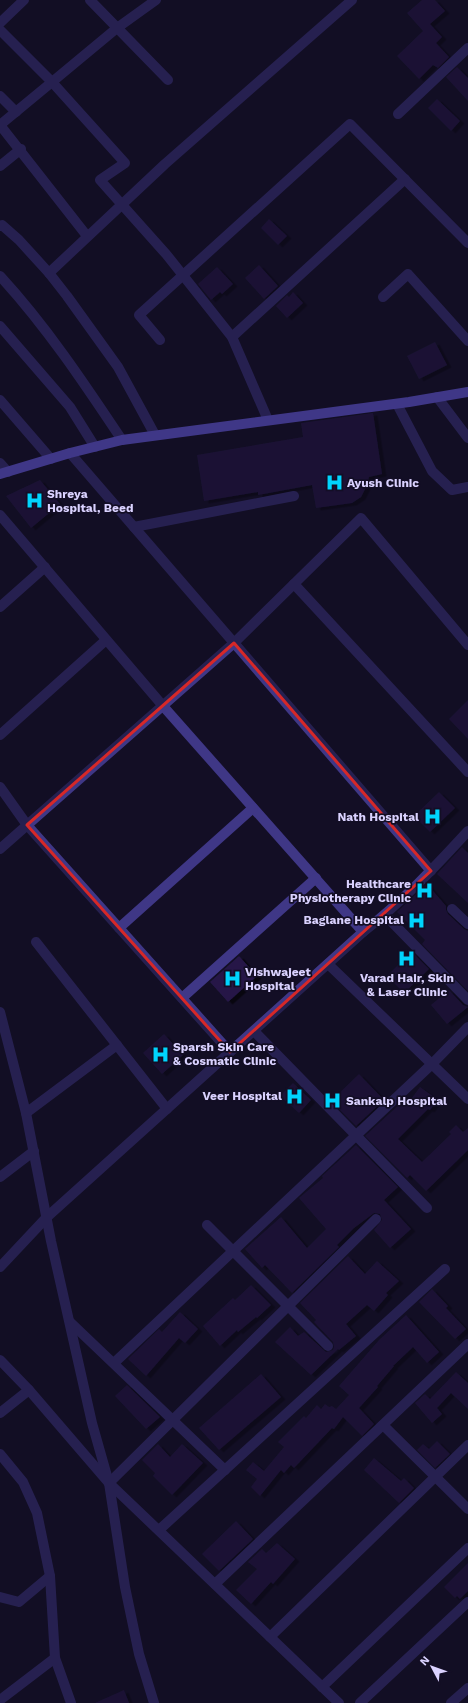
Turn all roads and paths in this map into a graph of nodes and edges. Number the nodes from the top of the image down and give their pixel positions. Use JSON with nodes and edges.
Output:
{"nodes":[{"id":1,"x":24,"y":0,"type":"edge"},
{"id":2,"x":90,"y":0,"type":"edge"},
{"id":3,"x":156,"y":0,"type":"edge"},
{"id":4,"x":352,"y":0,"type":"edge"},
{"id":5,"x":0,"y":23,"type":"edge"},
{"id":6,"x":117,"y":28,"type":"junction"},
{"id":7,"x":0,"y":30,"type":"edge"},
{"id":8,"x":468,"y":48,"type":"edge"},
{"id":9,"x":168,"y":80,"type":"dead end"},
{"id":10,"x":52,"y":82,"type":"junction"},
{"id":11,"x":0,"y":96,"type":"edge"},
{"id":12,"x":16,"y":112,"type":"junction"},
{"id":13,"x":398,"y":114,"type":"dead end"},
{"id":14,"x":21,"y":149,"type":"junction"},
{"id":15,"x":0,"y":166,"type":"edge"},
{"id":16,"x":405,"y":179,"type":"junction"},
{"id":17,"x":122,"y":204,"type":"junction"},
{"id":18,"x":0,"y":226,"type":"edge"},
{"id":19,"x":87,"y":236,"type":"junction"},
{"id":20,"x":468,"y":243,"type":"edge"},
{"id":21,"x":49,"y":273,"type":"junction"},
{"id":22,"x":0,"y":276,"type":"edge"},
{"id":23,"x":183,"y":276,"type":"junction"},
{"id":24,"x":383,"y":297,"type":"dead end"},
{"id":25,"x":0,"y":326,"type":"edge"},
{"id":26,"x":232,"y":337,"type":"junction"},
{"id":27,"x":160,"y":340,"type":"dead end"},
{"id":28,"x":468,"y":341,"type":"edge"},
{"id":29,"x":468,"y":392,"type":"edge"},
{"id":30,"x":437,"y":397,"type":"junction"},
{"id":31,"x":0,"y":400,"type":"edge"},
{"id":32,"x":397,"y":404,"type":"junction"},
{"id":33,"x":268,"y":420,"type":"junction"},
{"id":34,"x":155,"y":435,"type":"junction"},
{"id":35,"x":468,"y":438,"type":"edge"},
{"id":36,"x":122,"y":440,"type":"junction"},
{"id":37,"x":95,"y":447,"type":"junction"},
{"id":38,"x":70,"y":453,"type":"junction"},
{"id":39,"x":51,"y":459,"type":"junction"},
{"id":40,"x":0,"y":463,"type":"edge"},
{"id":41,"x":4,"y":473,"type":"edge"},
{"id":42,"x":468,"y":488,"type":"edge"},
{"id":43,"x":294,"y":496,"type":"dead end"},
{"id":44,"x":0,"y":515,"type":"edge"},
{"id":45,"x":134,"y":527,"type":"junction"},
{"id":46,"x":45,"y":567,"type":"junction"},
{"id":47,"x":294,"y":584,"type":"junction"},
{"id":48,"x":0,"y":607,"type":"edge"},
{"id":49,"x":106,"y":640,"type":"junction"},
{"id":50,"x":234,"y":643,"type":"junction"},
{"id":51,"x":468,"y":645,"type":"edge"},
{"id":52,"x":163,"y":706,"type":"junction"},
{"id":53,"x":0,"y":735,"type":"edge"},
{"id":54,"x":468,"y":772,"type":"edge"},
{"id":55,"x":0,"y":787,"type":"edge"},
{"id":56,"x":253,"y":808,"type":"junction"},
{"id":57,"x":28,"y":825,"type":"junction"},
{"id":58,"x":468,"y":831,"type":"edge"},
{"id":59,"x":0,"y":848,"type":"edge"},
{"id":60,"x":431,"y":871,"type":"junction"},
{"id":61,"x":316,"y":878,"type":"junction"},
{"id":62,"x":452,"y":909,"type":"dead end"},
{"id":63,"x":385,"y":915,"type":"junction"},
{"id":64,"x":468,"y":924,"type":"edge"},
{"id":65,"x":119,"y":928,"type":"junction"},
{"id":66,"x":364,"y":932,"type":"junction"},
{"id":67,"x":36,"y":942,"type":"dead end"},
{"id":68,"x":328,"y":964,"type":"junction"},
{"id":69,"x":182,"y":998,"type":"junction"},
{"id":70,"x":468,"y":1000,"type":"edge"},
{"id":71,"x":0,"y":1012,"type":"edge"},
{"id":72,"x":468,"y":1027,"type":"edge"},
{"id":73,"x":254,"y":1031,"type":"junction"},
{"id":74,"x":117,"y":1045,"type":"junction"},
{"id":75,"x":230,"y":1052,"type":"junction"},
{"id":76,"x":432,"y":1064,"type":"junction"},
{"id":77,"x":468,"y":1099,"type":"edge"},
{"id":78,"x":167,"y":1109,"type":"junction"},
{"id":79,"x":26,"y":1113,"type":"junction"},
{"id":80,"x":356,"y":1135,"type":"junction"},
{"id":81,"x":34,"y":1151,"type":"junction"},
{"id":82,"x":0,"y":1177,"type":"edge"},
{"id":83,"x":427,"y":1208,"type":"dead end"},
{"id":84,"x":47,"y":1217,"type":"junction"},
{"id":85,"x":376,"y":1219,"type":"dead end"},
{"id":86,"x":206,"y":1225,"type":"dead end"},
{"id":87,"x":233,"y":1251,"type":"junction"},
{"id":88,"x":0,"y":1267,"type":"edge"},
{"id":89,"x":445,"y":1269,"type":"dead end"},
{"id":90,"x":288,"y":1306,"type":"junction"},
{"id":91,"x":70,"y":1322,"type":"junction"},
{"id":92,"x":468,"y":1344,"type":"edge"},
{"id":93,"x":328,"y":1346,"type":"dead end"},
{"id":94,"x":0,"y":1360,"type":"edge"},
{"id":95,"x":114,"y":1364,"type":"junction"},
{"id":96,"x":29,"y":1390,"type":"junction"},
{"id":97,"x":0,"y":1413,"type":"edge"},
{"id":98,"x":173,"y":1420,"type":"junction"},
{"id":99,"x":383,"y":1425,"type":"junction"},
{"id":100,"x":468,"y":1445,"type":"edge"},
{"id":101,"x":0,"y":1454,"type":"edge"},
{"id":102,"x":225,"y":1470,"type":"junction"},
{"id":103,"x":436,"y":1477,"type":"junction"},
{"id":104,"x":109,"y":1483,"type":"junction"},
{"id":105,"x":468,"y":1509,"type":"edge"},
{"id":106,"x":159,"y":1530,"type":"junction"},
{"id":107,"x":468,"y":1548,"type":"edge"},
{"id":108,"x":50,"y":1576,"type":"junction"},
{"id":109,"x":215,"y":1584,"type":"junction"},
{"id":110,"x":0,"y":1597,"type":"edge"},
{"id":111,"x":468,"y":1602,"type":"edge"},
{"id":112,"x":270,"y":1637,"type":"junction"},
{"id":113,"x":55,"y":1658,"type":"junction"},
{"id":114,"x":322,"y":1687,"type":"junction"},
{"id":115,"x":468,"y":1688,"type":"edge"},
{"id":116,"x":0,"y":1700,"type":"edge"},
{"id":117,"x":71,"y":1703,"type":"edge"},
{"id":118,"x":154,"y":1703,"type":"edge"},
{"id":119,"x":338,"y":1703,"type":"edge"},
{"id":120,"x":360,"y":1703,"type":"edge"},
{"id":121,"x":451,"y":1703,"type":"edge"}],
"edges":[{"from":1,"to":5,"type":"street"},
{"from":2,"to":6,"type":"street"},
{"from":3,"to":6,"type":"street"},
{"from":4,"to":17,"type":"street"},
{"from":6,"to":9,"type":"street"},
{"from":6,"to":10,"type":"street"},
{"from":7,"to":10,"type":"street"},
{"from":8,"to":13,"type":"street"},
{"from":10,"to":12,"type":"street"},
{"from":10,"to":17,"type":"street"},
{"from":11,"to":12,"type":"street"},
{"from":12,"to":14,"type":"street"},
{"from":14,"to":15,"type":"street"},
{"from":14,"to":19,"type":"street"},
{"from":16,"to":20,"type":"street"},
{"from":16,"to":23,"type":"street"},
{"from":16,"to":26,"type":"street"},
{"from":17,"to":19,"type":"street"},
{"from":17,"to":23,"type":"street"},
{"from":18,"to":21,"type":"street"},
{"from":19,"to":21,"type":"street"},
{"from":21,"to":34,"type":"street"},
{"from":22,"to":36,"type":"street"},
{"from":23,"to":26,"type":"street"},
{"from":23,"to":27,"type":"street"},
{"from":24,"to":28,"type":"street"},
{"from":25,"to":37,"type":"street"},
{"from":26,"to":33,"type":"street"},
{"from":29,"to":30,"type":"main road"},
{"from":30,"to":32,"type":"main road"},
{"from":30,"to":35,"type":"street"},
{"from":31,"to":39,"type":"street"},
{"from":32,"to":33,"type":"main road"},
{"from":32,"to":42,"type":"street"},
{"from":33,"to":34,"type":"main road"},
{"from":34,"to":36,"type":"main road"},
{"from":36,"to":37,"type":"main road"},
{"from":37,"to":38,"type":"main road"},
{"from":38,"to":39,"type":"main road"},
{"from":38,"to":45,"type":"street"},
{"from":39,"to":41,"type":"main road"},
{"from":40,"to":41,"type":"street"},
{"from":43,"to":45,"type":"street"},
{"from":44,"to":46,"type":"street"},
{"from":45,"to":50,"type":"street"},
{"from":46,"to":48,"type":"street"},
{"from":46,"to":49,"type":"street"},
{"from":47,"to":50,"type":"street"},
{"from":47,"to":51,"type":"street"},
{"from":47,"to":54,"type":"street"},
{"from":49,"to":52,"type":"street"},
{"from":49,"to":53,"type":"street"},
{"from":50,"to":52,"type":"street"},
{"from":50,"to":60,"type":"street"},
{"from":52,"to":56,"type":"street"},
{"from":52,"to":57,"type":"street"},
{"from":55,"to":57,"type":"street"},
{"from":56,"to":61,"type":"street"},
{"from":56,"to":65,"type":"street"},
{"from":57,"to":59,"type":"street"},
{"from":57,"to":65,"type":"street"},
{"from":58,"to":60,"type":"street"},
{"from":60,"to":63,"type":"street"},
{"from":61,"to":66,"type":"street"},
{"from":61,"to":69,"type":"street"},
{"from":62,"to":64,"type":"street"},
{"from":63,"to":66,"type":"street"},
{"from":63,"to":70,"type":"street"},
{"from":65,"to":69,"type":"street"},
{"from":66,"to":68,"type":"street"},
{"from":67,"to":74,"type":"street"},
{"from":68,"to":73,"type":"street"},
{"from":68,"to":76,"type":"street"},
{"from":69,"to":75,"type":"street"},
{"from":71,"to":79,"type":"street"},
{"from":72,"to":76,"type":"street"},
{"from":73,"to":75,"type":"street"},
{"from":73,"to":80,"type":"street"},
{"from":74,"to":78,"type":"street"},
{"from":74,"to":79,"type":"street"},
{"from":75,"to":78,"type":"street"},
{"from":76,"to":77,"type":"street"},
{"from":76,"to":80,"type":"street"},
{"from":78,"to":84,"type":"street"},
{"from":79,"to":81,"type":"street"},
{"from":80,"to":83,"type":"street"},
{"from":80,"to":87,"type":"street"},
{"from":81,"to":82,"type":"street"},
{"from":81,"to":84,"type":"street"},
{"from":84,"to":88,"type":"street"},
{"from":84,"to":91,"type":"street"},
{"from":85,"to":90,"type":"street"},
{"from":86,"to":87,"type":"street"},
{"from":87,"to":90,"type":"street"},
{"from":87,"to":95,"type":"street"},
{"from":89,"to":102,"type":"street"},
{"from":90,"to":93,"type":"street"},
{"from":90,"to":98,"type":"street"},
{"from":91,"to":95,"type":"street"},
{"from":91,"to":104,"type":"street"},
{"from":92,"to":99,"type":"street"},
{"from":94,"to":96,"type":"street"},
{"from":95,"to":98,"type":"street"},
{"from":96,"to":97,"type":"street"},
{"from":96,"to":104,"type":"street"},
{"from":98,"to":102,"type":"street"},
{"from":98,"to":104,"type":"street"},
{"from":99,"to":103,"type":"street"},
{"from":99,"to":109,"type":"street"},
{"from":100,"to":103,"type":"street"},
{"from":101,"to":108,"type":"street"},
{"from":102,"to":106,"type":"street"},
{"from":103,"to":105,"type":"street"},
{"from":103,"to":112,"type":"street"},
{"from":104,"to":106,"type":"street"},
{"from":104,"to":118,"type":"street"},
{"from":106,"to":109,"type":"street"},
{"from":107,"to":114,"type":"street"},
{"from":108,"to":110,"type":"street"},
{"from":108,"to":113,"type":"street"},
{"from":109,"to":112,"type":"street"},
{"from":111,"to":120,"type":"street"},
{"from":112,"to":114,"type":"street"},
{"from":113,"to":116,"type":"street"},
{"from":113,"to":117,"type":"street"},
{"from":114,"to":119,"type":"street"},
{"from":115,"to":121,"type":"street"}]}
